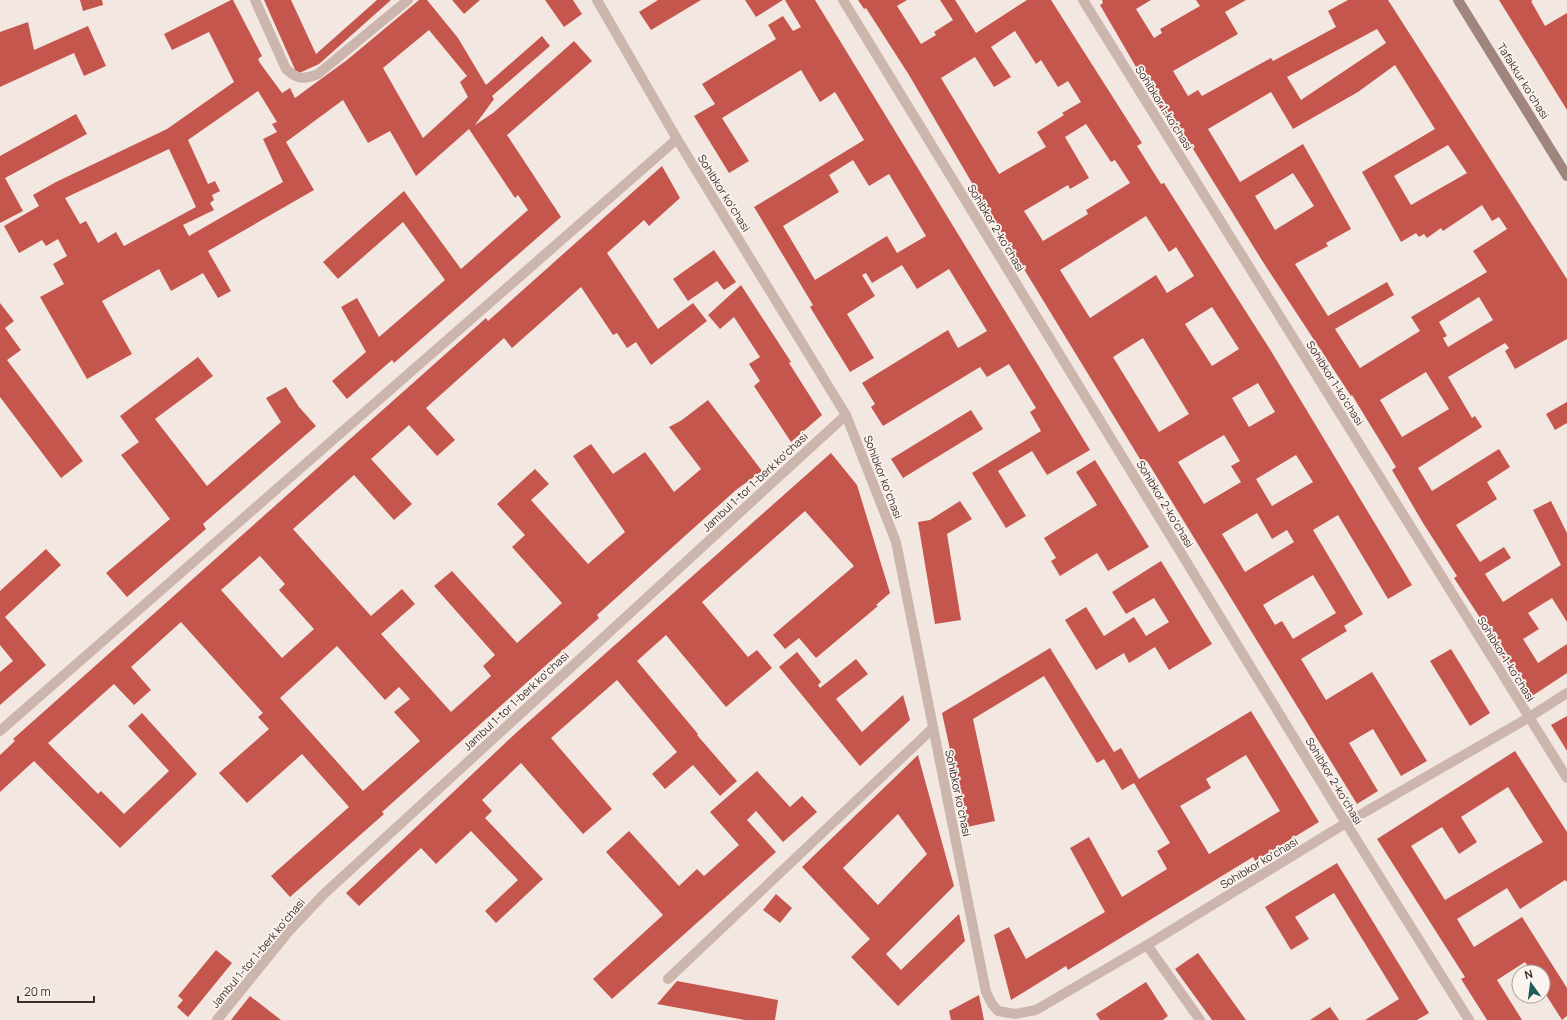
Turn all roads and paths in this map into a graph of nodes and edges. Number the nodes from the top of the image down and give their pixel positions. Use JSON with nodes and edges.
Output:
{"nodes":[{"id":1,"x":256,"y":0,"type":"edge"},
{"id":2,"x":408,"y":0,"type":"edge"},
{"id":3,"x":597,"y":0,"type":"edge"},
{"id":4,"x":843,"y":0,"type":"edge"},
{"id":5,"x":1083,"y":0,"type":"edge"},
{"id":6,"x":1458,"y":0,"type":"edge"},
{"id":7,"x":677,"y":139,"type":"junction"},
{"id":8,"x":1567,"y":176,"type":"edge"},
{"id":9,"x":846,"y":415,"type":"junction"},
{"id":10,"x":1567,"y":693,"type":"edge"},
{"id":11,"x":1528,"y":718,"type":"junction"},
{"id":12,"x":932,"y":729,"type":"junction"},
{"id":13,"x":0,"y":731,"type":"edge"},
{"id":14,"x":1567,"y":778,"type":"edge"},
{"id":15,"x":1346,"y":823,"type":"junction"},
{"id":16,"x":1147,"y":945,"type":"junction"},
{"id":17,"x":668,"y":979,"type":"dead end"},
{"id":18,"x":217,"y":1020,"type":"edge"},
{"id":19,"x":1200,"y":1020,"type":"edge"},
{"id":20,"x":1469,"y":1020,"type":"edge"}],
"edges":[{"from":1,"to":2,"type":"street"},
{"from":3,"to":7,"type":"street","name":"Sohibkor koʻchasi"},
{"from":4,"to":15,"type":"street","name":"Sohibkor 2-koʻchasi"},
{"from":5,"to":11,"type":"street","name":"Sohibkor 1-koʻchasi"},
{"from":6,"to":8,"type":"main road","name":"Tafakkur koʻchasi"},
{"from":7,"to":9,"type":"street","name":"Sohibkor koʻchasi"},
{"from":7,"to":13,"type":"street"},
{"from":9,"to":12,"type":"street","name":"Sohibkor koʻchasi"},
{"from":9,"to":18,"type":"street","name":"Jambul 1-tor 1-berk koʻchasi"},
{"from":10,"to":11,"type":"street","name":"Sohibkor koʻchasi"},
{"from":11,"to":14,"type":"street","name":"Sohibkor 1-koʻchasi"},
{"from":11,"to":15,"type":"street","name":"Sohibkor koʻchasi"},
{"from":12,"to":16,"type":"street","name":"Sohibkor koʻchasi"},
{"from":12,"to":17,"type":"street"},
{"from":15,"to":16,"type":"street","name":"Sohibkor koʻchasi"},
{"from":15,"to":20,"type":"street","name":"Sohibkor 2-koʻchasi"},
{"from":16,"to":19,"type":"street"}]}
